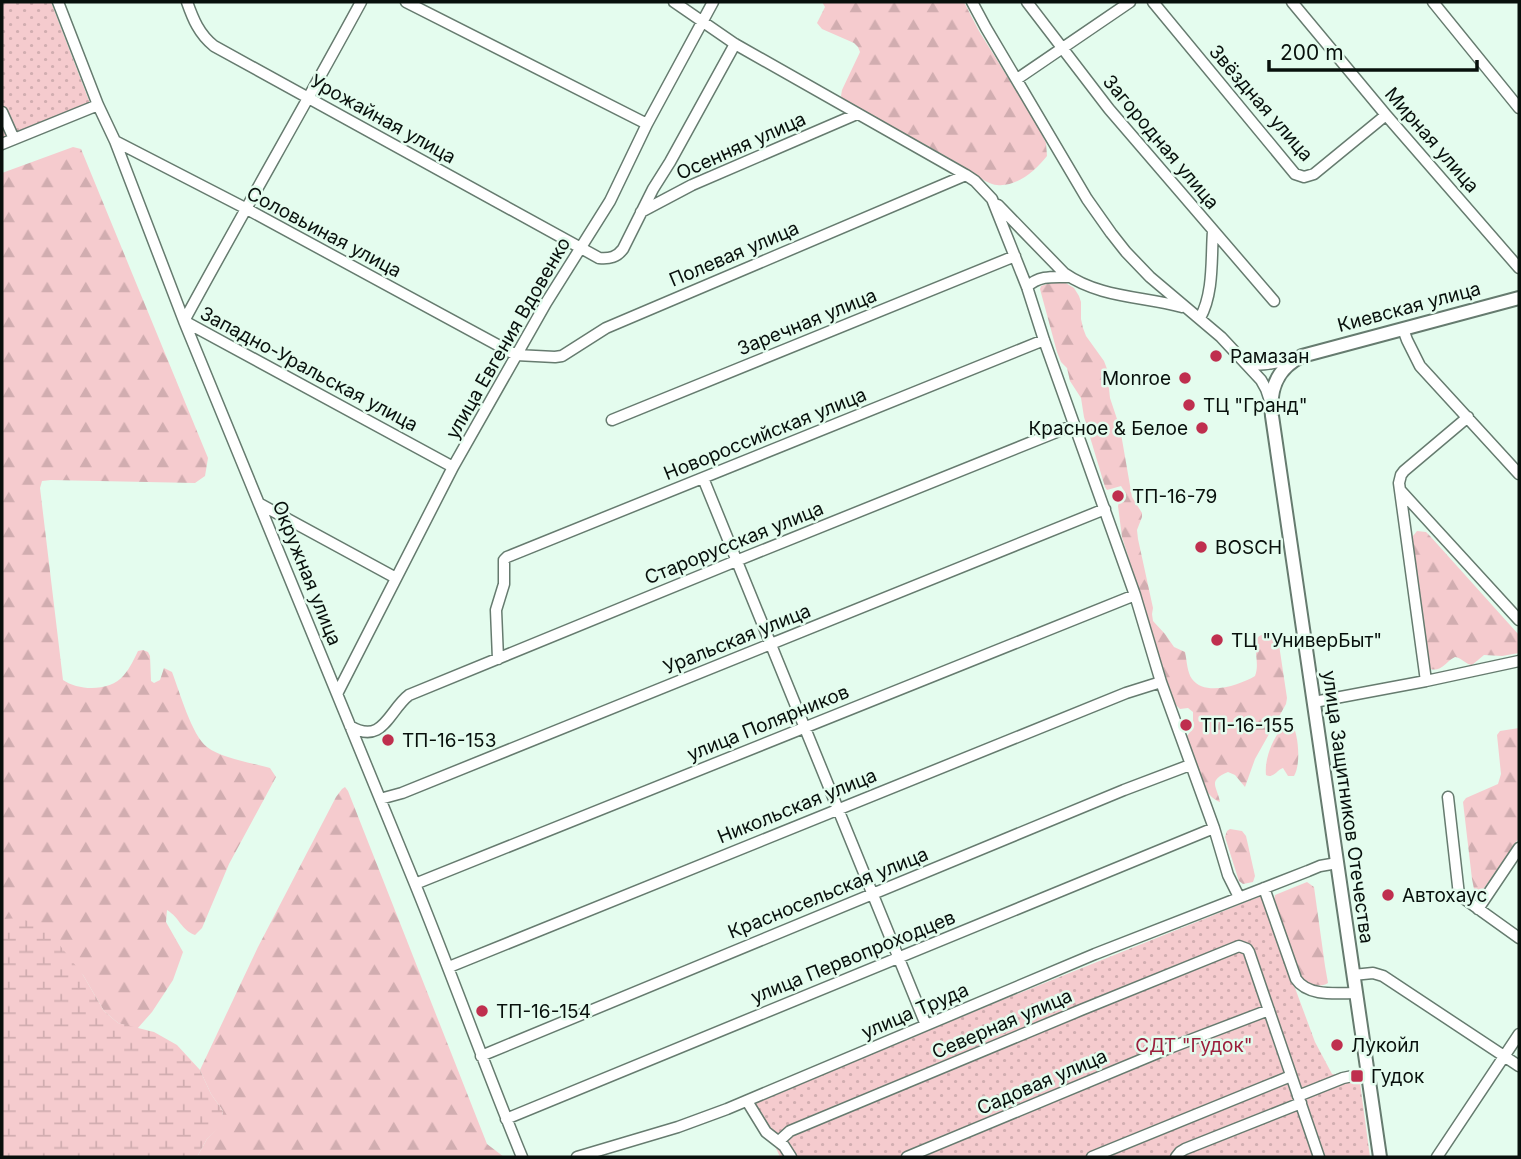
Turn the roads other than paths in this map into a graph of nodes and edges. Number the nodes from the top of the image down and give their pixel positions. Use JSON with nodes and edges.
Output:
{"nodes":[{"id":1,"x":58,"y":2,"type":"edge"},
{"id":2,"x":187,"y":2,"type":"edge"},
{"id":3,"x":361,"y":2,"type":"edge"},
{"id":4,"x":405,"y":2,"type":"edge"},
{"id":5,"x":674,"y":2,"type":"edge"},
{"id":6,"x":713,"y":2,"type":"edge"},
{"id":7,"x":972,"y":2,"type":"edge"},
{"id":8,"x":1027,"y":2,"type":"edge"},
{"id":9,"x":1130,"y":2,"type":"edge"},
{"id":10,"x":1153,"y":2,"type":"edge"},
{"id":11,"x":1292,"y":2,"type":"edge"},
{"id":12,"x":1433,"y":2,"type":"edge"},
{"id":13,"x":702,"y":21,"type":"junction"},
{"id":14,"x":735,"y":44,"type":"junction"},
{"id":15,"x":1062,"y":49,"type":"junction"},
{"id":16,"x":1017,"y":79,"type":"junction"},
{"id":17,"x":309,"y":98,"type":"junction"},
{"id":18,"x":98,"y":105,"type":"junction"},
{"id":19,"x":1519,"y":108,"type":"edge"},
{"id":20,"x":2,"y":113,"type":"edge"},
{"id":21,"x":858,"y":114,"type":"junction"},
{"id":22,"x":1386,"y":115,"type":"junction"},
{"id":23,"x":647,"y":124,"type":"junction"},
{"id":24,"x":13,"y":139,"type":"junction"},
{"id":25,"x":115,"y":141,"type":"junction"},
{"id":26,"x":2,"y":144,"type":"edge"},
{"id":27,"x":966,"y":175,"type":"junction"},
{"id":28,"x":992,"y":199,"type":"junction"},
{"id":29,"x":245,"y":208,"type":"junction"},
{"id":30,"x":640,"y":213,"type":"junction"},
{"id":31,"x":1213,"y":231,"type":"junction"},
{"id":32,"x":581,"y":248,"type":"junction"},
{"id":33,"x":1015,"y":256,"type":"junction"},
{"id":34,"x":1519,"y":268,"type":"edge"},
{"id":35,"x":1069,"y":277,"type":"junction"},
{"id":36,"x":1027,"y":287,"type":"junction"},
{"id":37,"x":1519,"y":298,"type":"edge"},
{"id":38,"x":1274,"y":301,"type":"dead end"},
{"id":39,"x":1186,"y":308,"type":"junction"},
{"id":40,"x":1200,"y":318,"type":"junction"},
{"id":41,"x":184,"y":321,"type":"junction"},
{"id":42,"x":1404,"y":329,"type":"junction"},
{"id":43,"x":1044,"y":340,"type":"junction"},
{"id":44,"x":516,"y":355,"type":"junction"},
{"id":45,"x":1306,"y":355,"type":"junction"},
{"id":46,"x":1242,"y":359,"type":"junction"},
{"id":47,"x":1271,"y":405,"type":"junction"},
{"id":48,"x":1468,"y":417,"type":"junction"},
{"id":49,"x":612,"y":420,"type":"dead end"},
{"id":50,"x":1074,"y":425,"type":"junction"},
{"id":51,"x":453,"y":467,"type":"junction"},
{"id":52,"x":1519,"y":474,"type":"edge"},
{"id":53,"x":703,"y":478,"type":"junction"},
{"id":54,"x":1400,"y":490,"type":"junction"},
{"id":55,"x":260,"y":504,"type":"junction"},
{"id":56,"x":1105,"y":509,"type":"junction"},
{"id":57,"x":736,"y":561,"type":"junction"},
{"id":58,"x":396,"y":578,"type":"junction"},
{"id":59,"x":1135,"y":595,"type":"junction"},
{"id":60,"x":1519,"y":620,"type":"edge"},
{"id":61,"x":771,"y":645,"type":"junction"},
{"id":62,"x":498,"y":659,"type":"junction"},
{"id":63,"x":1519,"y":661,"type":"edge"},
{"id":64,"x":1161,"y":681,"type":"junction"},
{"id":65,"x":1426,"y":681,"type":"junction"},
{"id":66,"x":337,"y":694,"type":"junction"},
{"id":67,"x":1314,"y":702,"type":"junction"},
{"id":68,"x":349,"y":726,"type":"junction"},
{"id":69,"x":805,"y":727,"type":"junction"},
{"id":70,"x":1190,"y":765,"type":"junction"},
{"id":71,"x":1448,"y":797,"type":"dead end"},
{"id":72,"x":380,"y":799,"type":"junction"},
{"id":73,"x":838,"y":808,"type":"junction"},
{"id":74,"x":1214,"y":828,"type":"junction"},
{"id":75,"x":1519,"y":848,"type":"edge"},
{"id":76,"x":1337,"y":863,"type":"junction"},
{"id":77,"x":415,"y":884,"type":"junction"},
{"id":78,"x":1264,"y":888,"type":"junction"},
{"id":79,"x":873,"y":893,"type":"junction"},
{"id":80,"x":1239,"y":897,"type":"junction"},
{"id":81,"x":1478,"y":909,"type":"junction"},
{"id":82,"x":1519,"y":938,"type":"edge"},
{"id":83,"x":898,"y":957,"type":"junction"},
{"id":84,"x":449,"y":967,"type":"junction"},
{"id":85,"x":1353,"y":975,"type":"junction"},
{"id":86,"x":1356,"y":993,"type":"junction"},
{"id":87,"x":1269,"y":1010,"type":"junction"},
{"id":88,"x":926,"y":1025,"type":"junction"},
{"id":89,"x":1519,"y":1034,"type":"edge"},
{"id":90,"x":481,"y":1056,"type":"junction"},
{"id":91,"x":1505,"y":1056,"type":"junction"},
{"id":92,"x":1519,"y":1066,"type":"edge"},
{"id":93,"x":1367,"y":1073,"type":"junction"},
{"id":94,"x":1291,"y":1076,"type":"junction"},
{"id":95,"x":1299,"y":1100,"type":"junction"},
{"id":96,"x":747,"y":1101,"type":"junction"},
{"id":97,"x":506,"y":1119,"type":"junction"},
{"id":98,"x":779,"y":1141,"type":"junction"},
{"id":99,"x":522,"y":1157,"type":"edge"},
{"id":100,"x":577,"y":1157,"type":"edge"},
{"id":101,"x":791,"y":1157,"type":"edge"},
{"id":102,"x":907,"y":1157,"type":"edge"},
{"id":103,"x":1092,"y":1157,"type":"edge"},
{"id":104,"x":1177,"y":1157,"type":"edge"},
{"id":105,"x":1319,"y":1157,"type":"edge"},
{"id":106,"x":1380,"y":1157,"type":"edge"},
{"id":107,"x":1437,"y":1157,"type":"edge"}],
"edges":[{"from":1,"to":18,"type":"street","name":"Окружная улица"},
{"from":2,"to":17,"type":"street","name":"Урожайная улица"},
{"from":3,"to":17,"type":"street"},
{"from":4,"to":23,"type":"street"},
{"from":5,"to":13,"type":"street"},
{"from":6,"to":13,"type":"street","name":"улица Евгения Вдовенко"},
{"from":7,"to":16,"type":"street"},
{"from":8,"to":15,"type":"street","name":"Загородная улица"},
{"from":9,"to":15,"type":"street"},
{"from":10,"to":22,"type":"street","name":"Звёздная улица"},
{"from":11,"to":22,"type":"street","name":"Мирная улица"},
{"from":12,"to":19,"type":"street"},
{"from":13,"to":14,"type":"street"},
{"from":13,"to":23,"type":"street","name":"улица Евгения Вдовенко"},
{"from":14,"to":21,"type":"street"},
{"from":14,"to":30,"type":"street"},
{"from":15,"to":16,"type":"street"},
{"from":15,"to":31,"type":"street","name":"Загородная улица"},
{"from":16,"to":39,"type":"street"},
{"from":17,"to":29,"type":"street"},
{"from":17,"to":32,"type":"street","name":"Урожайная улица"},
{"from":18,"to":24,"type":"street"},
{"from":18,"to":25,"type":"street","name":"Окружная улица"},
{"from":20,"to":24,"type":"street"},
{"from":21,"to":27,"type":"street"},
{"from":21,"to":30,"type":"street","name":"Осенняя улица"},
{"from":22,"to":34,"type":"street","name":"Мирная улица"},
{"from":23,"to":32,"type":"street","name":"улица Евгения Вдовенко"},
{"from":24,"to":26,"type":"street"},
{"from":25,"to":29,"type":"street","name":"Соловьиная улица"},
{"from":25,"to":41,"type":"street","name":"Окружная улица"},
{"from":27,"to":28,"type":"street"},
{"from":27,"to":44,"type":"street","name":"Полевая улица"},
{"from":28,"to":33,"type":"street"},
{"from":28,"to":35,"type":"street"},
{"from":29,"to":41,"type":"street"},
{"from":29,"to":44,"type":"street","name":"Соловьиная улица"},
{"from":30,"to":32,"type":"street","name":"Урожайная улица"},
{"from":31,"to":38,"type":"street","name":"Загородная улица"},
{"from":31,"to":40,"type":"street"},
{"from":32,"to":44,"type":"street","name":"улица Евгения Вдовенко"},
{"from":33,"to":36,"type":"street"},
{"from":33,"to":49,"type":"street","name":"Заречная улица"},
{"from":35,"to":36,"type":"street"},
{"from":35,"to":39,"type":"street"},
{"from":36,"to":43,"type":"street"},
{"from":37,"to":42,"type":"main road","name":"Киевская улица"},
{"from":39,"to":40,"type":"street"},
{"from":40,"to":46,"type":"street"},
{"from":41,"to":51,"type":"street","name":"Западно-Уральская улица"},
{"from":41,"to":55,"type":"street","name":"Окружная улица"},
{"from":42,"to":45,"type":"main road","name":"Киевская улица"},
{"from":42,"to":48,"type":"street"},
{"from":43,"to":50,"type":"street"},
{"from":43,"to":53,"type":"street","name":"Новороссийская улица"},
{"from":44,"to":51,"type":"street","name":"улица Евгения Вдовенко"},
{"from":45,"to":46,"type":"street"},
{"from":45,"to":47,"type":"main road","name":"улица Защитников Отечества"},
{"from":46,"to":47,"type":"street"},
{"from":47,"to":67,"type":"main road","name":"улица Защитников Отечества"},
{"from":48,"to":52,"type":"street"},
{"from":48,"to":54,"type":"street"},
{"from":50,"to":56,"type":"street"},
{"from":50,"to":57,"type":"street","name":"Старорусская улица"},
{"from":51,"to":58,"type":"street","name":"улица Евгения Вдовенко"},
{"from":53,"to":57,"type":"street"},
{"from":53,"to":62,"type":"street","name":"Новороссийская улица"},
{"from":54,"to":60,"type":"street"},
{"from":54,"to":65,"type":"street"},
{"from":55,"to":58,"type":"street"},
{"from":55,"to":66,"type":"street","name":"Окружная улица"},
{"from":56,"to":59,"type":"street"},
{"from":56,"to":61,"type":"street","name":"Уральская улица"},
{"from":57,"to":61,"type":"street"},
{"from":57,"to":62,"type":"street","name":"Старорусская улица"},
{"from":58,"to":66,"type":"street","name":"улица Евгения Вдовенко"},
{"from":59,"to":64,"type":"street"},
{"from":59,"to":69,"type":"street","name":"улица Полярников"},
{"from":61,"to":69,"type":"street"},
{"from":61,"to":72,"type":"street","name":"Уральская улица"},
{"from":62,"to":68,"type":"street","name":"Старорусская улица"},
{"from":63,"to":65,"type":"street"},
{"from":64,"to":70,"type":"street"},
{"from":64,"to":73,"type":"street","name":"Никольская улица"},
{"from":65,"to":67,"type":"street"},
{"from":66,"to":68,"type":"street","name":"Окружная улица"},
{"from":67,"to":76,"type":"main road","name":"улица Защитников Отечества"},
{"from":68,"to":72,"type":"street","name":"Окружная улица"},
{"from":69,"to":73,"type":"street"},
{"from":69,"to":77,"type":"street","name":"улица Полярников"},
{"from":70,"to":74,"type":"street"},
{"from":70,"to":79,"type":"street","name":"Красносельская улица"},
{"from":71,"to":81,"type":"street"},
{"from":72,"to":77,"type":"street","name":"Окружная улица"},
{"from":73,"to":79,"type":"street"},
{"from":73,"to":84,"type":"street","name":"Никольская улица"},
{"from":74,"to":80,"type":"street"},
{"from":74,"to":83,"type":"street","name":"улица Первопроходцев"},
{"from":75,"to":81,"type":"street"},
{"from":76,"to":78,"type":"street","name":"улица Труда"},
{"from":76,"to":85,"type":"main road","name":"улица Защитников Отечества"},
{"from":77,"to":84,"type":"street","name":"Окружная улица"},
{"from":78,"to":80,"type":"street","name":"улица Труда"},
{"from":78,"to":86,"type":"street"},
{"from":79,"to":83,"type":"street"},
{"from":79,"to":90,"type":"street","name":"Красносельская улица"},
{"from":80,"to":88,"type":"street","name":"улица Труда"},
{"from":81,"to":82,"type":"street"},
{"from":83,"to":88,"type":"street"},
{"from":83,"to":97,"type":"street","name":"улица Первопроходцев"},
{"from":84,"to":90,"type":"street","name":"Окружная улица"},
{"from":85,"to":86,"type":"main road","name":"улица Защитников Отечества"},
{"from":85,"to":91,"type":"street"},
{"from":86,"to":93,"type":"main road","name":"улица Защитников Отечества"},
{"from":87,"to":94,"type":"street"},
{"from":87,"to":98,"type":"street","name":"Северная улица"},
{"from":87,"to":102,"type":"street","name":"Садовая улица"},
{"from":88,"to":96,"type":"street","name":"улица Труда"},
{"from":89,"to":91,"type":"street"},
{"from":90,"to":97,"type":"street","name":"Окружная улица"},
{"from":91,"to":92,"type":"street"},
{"from":91,"to":107,"type":"street"},
{"from":93,"to":95,"type":"street"},
{"from":93,"to":106,"type":"main road","name":"улица Защитников Отечества"},
{"from":94,"to":95,"type":"street"},
{"from":94,"to":103,"type":"street"},
{"from":95,"to":104,"type":"street"},
{"from":95,"to":105,"type":"street"},
{"from":96,"to":98,"type":"street"},
{"from":96,"to":100,"type":"street","name":"улица Труда"},
{"from":97,"to":99,"type":"street","name":"Окружная улица"},
{"from":98,"to":101,"type":"street"}]}
